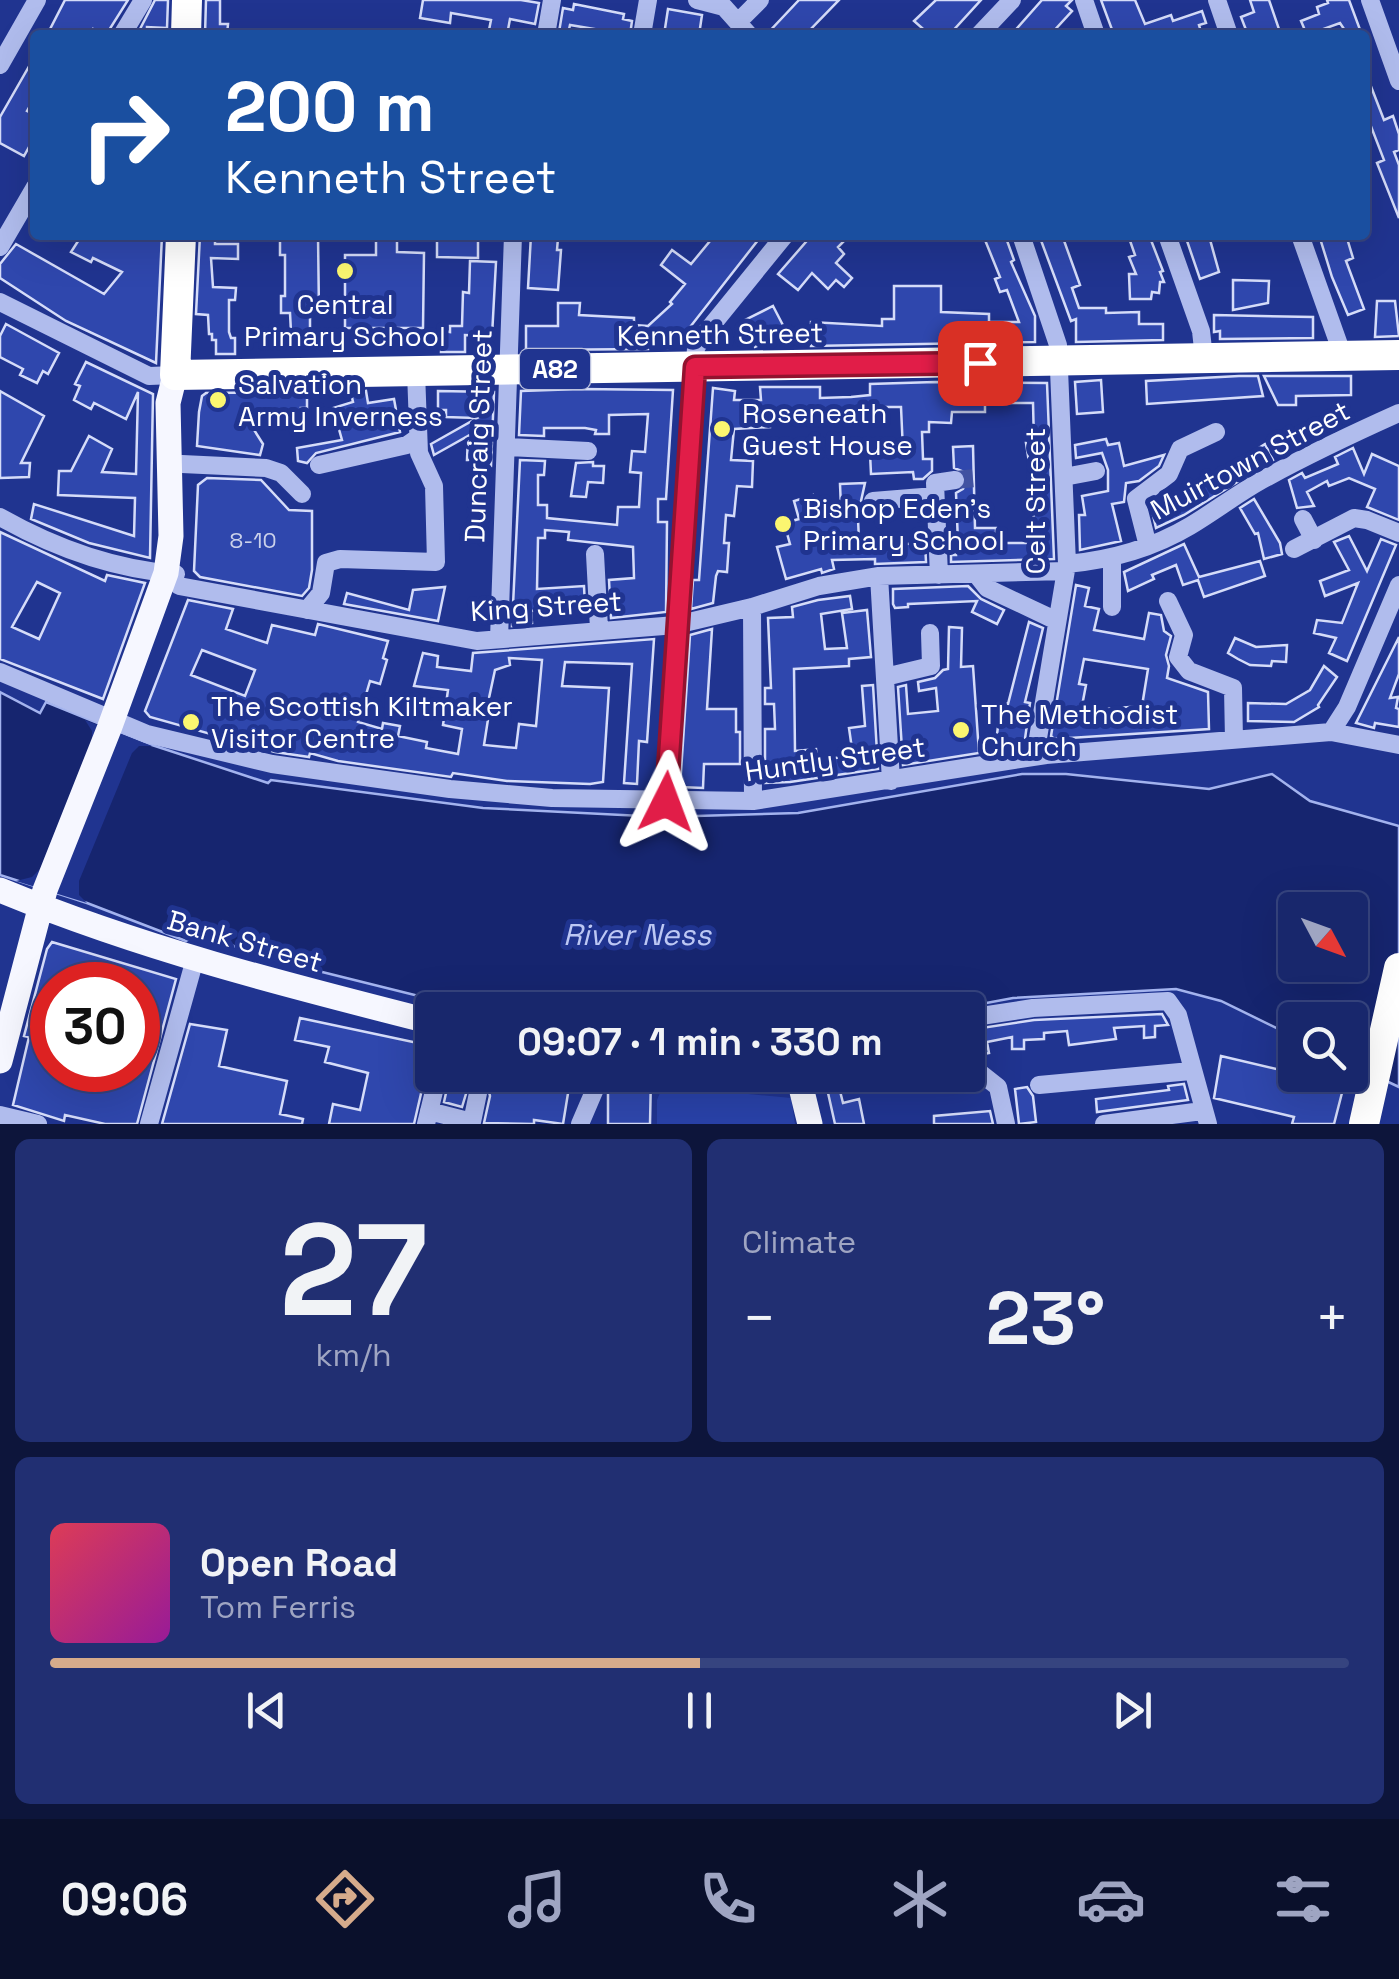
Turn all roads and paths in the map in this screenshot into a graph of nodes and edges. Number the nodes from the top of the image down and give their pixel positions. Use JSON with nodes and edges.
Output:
{"nodes":[{"id":1,"x":38,"y":0,"type":"edge"},
{"id":2,"x":143,"y":0,"type":"edge"},
{"id":3,"x":187,"y":0,"type":"edge"},
{"id":4,"x":552,"y":0,"type":"edge"},
{"id":5,"x":648,"y":0,"type":"edge"},
{"id":6,"x":760,"y":0,"type":"edge"},
{"id":7,"x":1012,"y":0,"type":"edge"},
{"id":8,"x":1084,"y":0,"type":"edge"},
{"id":9,"x":1217,"y":0,"type":"edge"},
{"id":10,"x":1370,"y":0,"type":"edge"},
{"id":11,"x":708,"y":1,"type":"edge"},
{"id":12,"x":744,"y":28,"type":"edge"},
{"id":13,"x":125,"y":30,"type":"edge"},
{"id":14,"x":186,"y":30,"type":"edge"},
{"id":15,"x":547,"y":30,"type":"edge"},
{"id":16,"x":643,"y":30,"type":"edge"},
{"id":17,"x":983,"y":30,"type":"edge"},
{"id":18,"x":1094,"y":30,"type":"edge"},
{"id":19,"x":1227,"y":30,"type":"edge"},
{"id":20,"x":0,"y":65,"type":"edge"},
{"id":21,"x":1399,"y":81,"type":"edge"},
{"id":22,"x":30,"y":196,"type":"edge"},
{"id":23,"x":180,"y":240,"type":"edge"},
{"id":24,"x":513,"y":240,"type":"edge"},
{"id":25,"x":782,"y":240,"type":"edge"},
{"id":26,"x":1022,"y":240,"type":"edge"},
{"id":27,"x":1169,"y":240,"type":"edge"},
{"id":28,"x":1302,"y":240,"type":"edge"},
{"id":29,"x":0,"y":248,"type":"edge"},
{"id":30,"x":0,"y":302,"type":"edge"},
{"id":31,"x":1399,"y":355,"type":"edge"},
{"id":32,"x":1343,"y":356,"type":"junction"},
{"id":33,"x":1204,"y":358,"type":"junction"},
{"id":34,"x":1060,"y":362,"type":"junction"},
{"id":35,"x":695,"y":367,"type":"junction"},
{"id":36,"x":508,"y":370,"type":"junction"},
{"id":37,"x":416,"y":372,"type":"junction"},
{"id":38,"x":175,"y":375,"type":"junction"},
{"id":39,"x":1399,"y":412,"type":"edge"},
{"id":40,"x":1216,"y":432,"type":"dead end"},
{"id":41,"x":417,"y":438,"type":"junction"},
{"id":42,"x":506,"y":447,"type":"junction"},
{"id":43,"x":588,"y":451,"type":"dead end"},
{"id":44,"x":182,"y":464,"type":"junction"},
{"id":45,"x":318,"y":465,"type":"dead end"},
{"id":46,"x":1096,"y":472,"type":"dead end"},
{"id":47,"x":1064,"y":478,"type":"junction"},
{"id":48,"x":955,"y":480,"type":"tunnel mouth"},
{"id":49,"x":935,"y":490,"type":"junction"},
{"id":50,"x":302,"y":494,"type":"dead end"},
{"id":51,"x":873,"y":501,"type":"dead end"},
{"id":52,"x":0,"y":517,"type":"edge"},
{"id":53,"x":1303,"y":519,"type":"dead end"},
{"id":54,"x":1399,"y":534,"type":"edge"},
{"id":55,"x":1314,"y":540,"type":"junction"},
{"id":56,"x":1148,"y":546,"type":"junction"},
{"id":57,"x":1294,"y":550,"type":"dead end"},
{"id":58,"x":594,"y":554,"type":"dead end"},
{"id":59,"x":1112,"y":558,"type":"junction"},
{"id":60,"x":1067,"y":568,"type":"junction"},
{"id":61,"x":976,"y":574,"type":"junction"},
{"id":62,"x":939,"y":575,"type":"junction"},
{"id":63,"x":880,"y":576,"type":"junction"},
{"id":64,"x":172,"y":579,"type":"junction"},
{"id":65,"x":1399,"y":584,"type":"edge"},
{"id":66,"x":1168,"y":600,"type":"dead end"},
{"id":67,"x":1112,"y":606,"type":"dead end"},
{"id":68,"x":752,"y":607,"type":"junction"},
{"id":69,"x":306,"y":610,"type":"junction"},
{"id":70,"x":1058,"y":621,"type":"junction"},
{"id":71,"x":676,"y":625,"type":"junction"},
{"id":72,"x":600,"y":630,"type":"junction"},
{"id":73,"x":930,"y":632,"type":"dead end"},
{"id":74,"x":498,"y":639,"type":"junction"},
{"id":75,"x":0,"y":672,"type":"edge"},
{"id":76,"x":886,"y":677,"type":"junction"},
{"id":77,"x":119,"y":728,"type":"junction"},
{"id":78,"x":1331,"y":732,"type":"junction"},
{"id":79,"x":1234,"y":740,"type":"junction"},
{"id":80,"x":1393,"y":750,"type":"edge"},
{"id":81,"x":1036,"y":756,"type":"junction"},
{"id":82,"x":892,"y":781,"type":"junction"},
{"id":83,"x":753,"y":801,"type":"junction"},
{"id":84,"x":666,"y":802,"type":"junction"},
{"id":85,"x":0,"y":890,"type":"edge"},
{"id":86,"x":49,"y":897,"type":"junction"},
{"id":87,"x":195,"y":959,"type":"junction"},
{"id":88,"x":1399,"y":968,"type":"edge"},
{"id":89,"x":985,"y":1016,"type":"edge"},
{"id":90,"x":415,"y":1018,"type":"edge"},
{"id":91,"x":0,"y":1061,"type":"edge"},
{"id":92,"x":1399,"y":1061,"type":"edge"},
{"id":93,"x":1191,"y":1071,"type":"junction"},
{"id":94,"x":985,"y":1076,"type":"edge"},
{"id":95,"x":1039,"y":1085,"type":"dead end"},
{"id":96,"x":434,"y":1092,"type":"edge"},
{"id":97,"x":594,"y":1092,"type":"edge"},
{"id":98,"x":802,"y":1092,"type":"edge"},
{"id":99,"x":478,"y":1093,"type":"dead end"},
{"id":100,"x":1377,"y":1113,"type":"edge"},
{"id":101,"x":0,"y":1115,"type":"edge"},
{"id":102,"x":1205,"y":1117,"type":"edge"},
{"id":103,"x":428,"y":1118,"type":"edge"},
{"id":104,"x":38,"y":1124,"type":"edge"},
{"id":105,"x":149,"y":1124,"type":"edge"},
{"id":106,"x":580,"y":1124,"type":"edge"},
{"id":107,"x":810,"y":1124,"type":"edge"},
{"id":108,"x":1006,"y":1124,"type":"edge"},
{"id":109,"x":1104,"y":1124,"type":"edge"}],
"edges":[{"from":1,"to":20,"type":"street"},
{"from":2,"to":13,"type":"street"},
{"from":3,"to":14,"type":"highway"},
{"from":4,"to":15,"type":"street"},
{"from":5,"to":16,"type":"street"},
{"from":6,"to":12,"type":"street"},
{"from":7,"to":17,"type":"street"},
{"from":8,"to":18,"type":"street"},
{"from":9,"to":19,"type":"street"},
{"from":10,"to":21,"type":"street"},
{"from":11,"to":12,"type":"street"},
{"from":22,"to":29,"type":"street"},
{"from":23,"to":38,"type":"highway"},
{"from":24,"to":36,"type":"street","name":"Duncraig Street"},
{"from":25,"to":35,"type":"street"},
{"from":26,"to":34,"type":"street","name":"Celt Street"},
{"from":27,"to":33,"type":"street"},
{"from":28,"to":32,"type":"street"},
{"from":30,"to":38,"type":"street","name":"Kenneth Street"},
{"from":31,"to":32,"type":"highway","name":"Kenneth Street","number":"A82"},
{"from":32,"to":33,"type":"highway","name":"Kenneth Street","number":"A82"},
{"from":33,"to":34,"type":"highway","name":"Kenneth Street","number":"A82"},
{"from":34,"to":35,"type":"highway","name":"Kenneth Street","number":"A82"},
{"from":34,"to":47,"type":"street","name":"Celt Street"},
{"from":35,"to":36,"type":"highway","name":"Kenneth Street","number":"A82"},
{"from":35,"to":71,"type":"street"},
{"from":36,"to":37,"type":"highway","name":"Kenneth Street","number":"A82"},
{"from":36,"to":42,"type":"street","name":"Duncraig Street"},
{"from":37,"to":38,"type":"highway","name":"Kenneth Street","number":"A82"},
{"from":37,"to":41,"type":"street"},
{"from":38,"to":44,"type":"main road"},
{"from":38,"to":64,"type":"main road"},
{"from":39,"to":56,"type":"street","name":"Muirtown Street"},
{"from":40,"to":56,"type":"street"},
{"from":41,"to":45,"type":"street"},
{"from":41,"to":69,"type":"street"},
{"from":42,"to":43,"type":"street"},
{"from":42,"to":74,"type":"street","name":"Duncraig Street"},
{"from":44,"to":50,"type":"street"},
{"from":44,"to":64,"type":"main road"},
{"from":46,"to":47,"type":"street"},
{"from":47,"to":60,"type":"street","name":"Celt Street"},
{"from":48,"to":49,"type":"street"},
{"from":49,"to":51,"type":"street"},
{"from":49,"to":62,"type":"street"},
{"from":52,"to":64,"type":"street","name":"King Street"},
{"from":53,"to":55,"type":"street"},
{"from":54,"to":55,"type":"street"},
{"from":55,"to":57,"type":"street"},
{"from":56,"to":59,"type":"street","name":"Muirtown Street"},
{"from":58,"to":72,"type":"street"},
{"from":59,"to":60,"type":"street","name":"Muirtown Street"},
{"from":59,"to":67,"type":"street"},
{"from":60,"to":61,"type":"street","name":"Muirtown Street"},
{"from":60,"to":70,"type":"street","name":"Celt Street"},
{"from":61,"to":62,"type":"street","name":"King Street"},
{"from":61,"to":70,"type":"street"},
{"from":62,"to":63,"type":"street","name":"King Street"},
{"from":63,"to":68,"type":"street","name":"King Street"},
{"from":63,"to":76,"type":"street"},
{"from":64,"to":69,"type":"street","name":"King Street"},
{"from":64,"to":77,"type":"main road"},
{"from":65,"to":78,"type":"street"},
{"from":66,"to":79,"type":"street"},
{"from":68,"to":71,"type":"street","name":"King Street"},
{"from":68,"to":83,"type":"street"},
{"from":69,"to":74,"type":"street","name":"King Street"},
{"from":70,"to":81,"type":"street","name":"Celt Street"},
{"from":71,"to":72,"type":"street","name":"King Street"},
{"from":71,"to":84,"type":"street"},
{"from":72,"to":74,"type":"street","name":"King Street"},
{"from":73,"to":76,"type":"street"},
{"from":75,"to":77,"type":"street","name":"Huntly Street"},
{"from":76,"to":82,"type":"street"},
{"from":77,"to":84,"type":"street","name":"Huntly Street"},
{"from":77,"to":86,"type":"main road"},
{"from":78,"to":79,"type":"street","name":"Huntly Street"},
{"from":78,"to":80,"type":"street","name":"Huntly Street"},
{"from":79,"to":81,"type":"street","name":"Huntly Street"},
{"from":81,"to":82,"type":"street","name":"Huntly Street"},
{"from":82,"to":83,"type":"street","name":"Huntly Street"},
{"from":83,"to":84,"type":"street","name":"Huntly Street"},
{"from":85,"to":86,"type":"main road","name":"Bank Street"},
{"from":86,"to":87,"type":"main road","name":"Bank Street"},
{"from":86,"to":91,"type":"main road"},
{"from":87,"to":90,"type":"main road","name":"Bank Street"},
{"from":87,"to":105,"type":"street"},
{"from":88,"to":100,"type":"highway"},
{"from":89,"to":93,"type":"street"},
{"from":92,"to":100,"type":"highway"},
{"from":93,"to":95,"type":"street"},
{"from":93,"to":102,"type":"street"},
{"from":94,"to":108,"type":"street"},
{"from":96,"to":103,"type":"street"},
{"from":97,"to":106,"type":"street"},
{"from":98,"to":107,"type":"main road"},
{"from":99,"to":103,"type":"street"},
{"from":101,"to":104,"type":"street"},
{"from":102,"to":109,"type":"street"}]}
